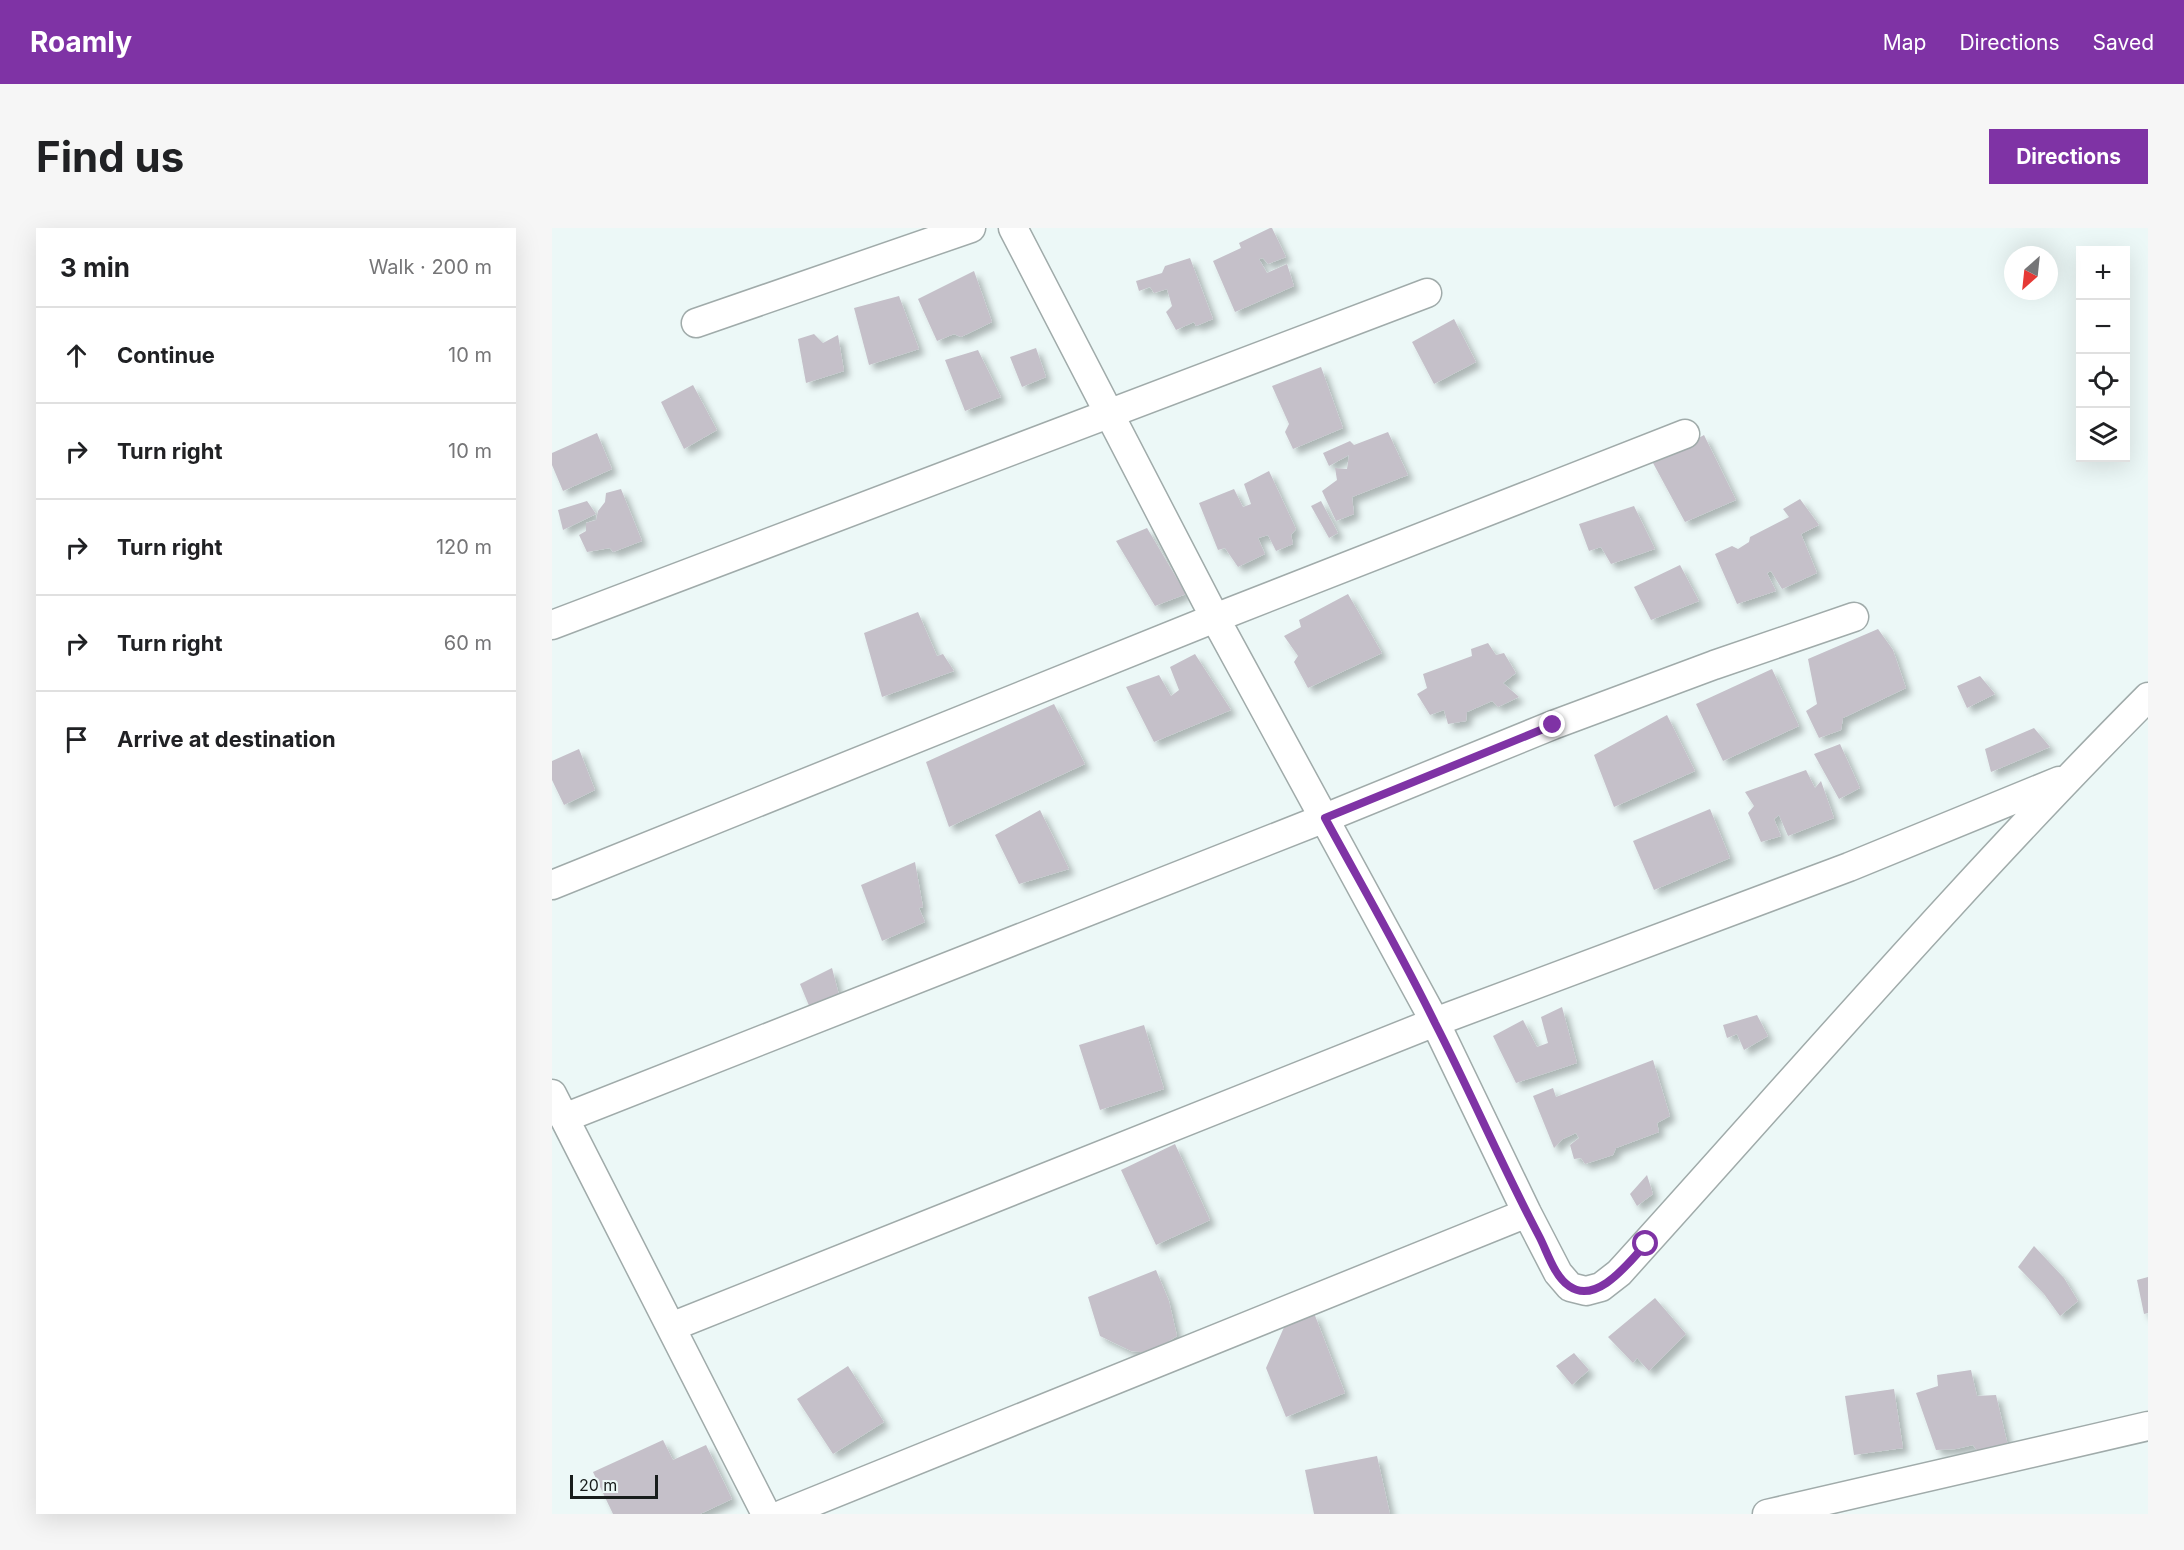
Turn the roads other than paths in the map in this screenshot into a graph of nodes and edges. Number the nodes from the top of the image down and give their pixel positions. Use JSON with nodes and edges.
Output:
{"nodes":[{"id":1,"x":971,"y":228,"type":"edge"},
{"id":2,"x":1013,"y":228,"type":"edge"},
{"id":3,"x":1427,"y":293,"type":"dead end"},
{"id":4,"x":696,"y":323,"type":"dead end"},
{"id":5,"x":1108,"y":412,"type":"junction"},
{"id":6,"x":1684,"y":434,"type":"dead end"},
{"id":7,"x":1854,"y":617,"type":"dead end"},
{"id":8,"x":1215,"y":618,"type":"junction"},
{"id":9,"x":552,"y":625,"type":"edge"},
{"id":10,"x":2148,"y":697,"type":"edge"},
{"id":11,"x":2069,"y":777,"type":"junction"},
{"id":12,"x":1325,"y":818,"type":"junction"},
{"id":13,"x":552,"y":885,"type":"edge"},
{"id":14,"x":1435,"y":1022,"type":"junction"},
{"id":15,"x":558,"y":1106,"type":"edge"},
{"id":16,"x":1527,"y":1213,"type":"junction"},
{"id":17,"x":671,"y":1327,"type":"junction"},
{"id":18,"x":2148,"y":1426,"type":"edge"},
{"id":19,"x":766,"y":1514,"type":"edge"},
{"id":20,"x":783,"y":1514,"type":"edge"},
{"id":21,"x":1767,"y":1514,"type":"edge"}],
"edges":[{"from":1,"to":4,"type":"street"},
{"from":2,"to":5,"type":"street"},
{"from":3,"to":5,"type":"street"},
{"from":5,"to":8,"type":"street"},
{"from":5,"to":9,"type":"street"},
{"from":6,"to":8,"type":"street"},
{"from":7,"to":12,"type":"street"},
{"from":8,"to":12,"type":"street"},
{"from":8,"to":13,"type":"street"},
{"from":10,"to":11,"type":"street"},
{"from":11,"to":14,"type":"street"},
{"from":11,"to":16,"type":"street"},
{"from":12,"to":14,"type":"street"},
{"from":12,"to":15,"type":"street"},
{"from":14,"to":16,"type":"street"},
{"from":14,"to":17,"type":"street"},
{"from":15,"to":17,"type":"street"},
{"from":16,"to":20,"type":"street"},
{"from":17,"to":19,"type":"street"},
{"from":18,"to":21,"type":"street"}]}
